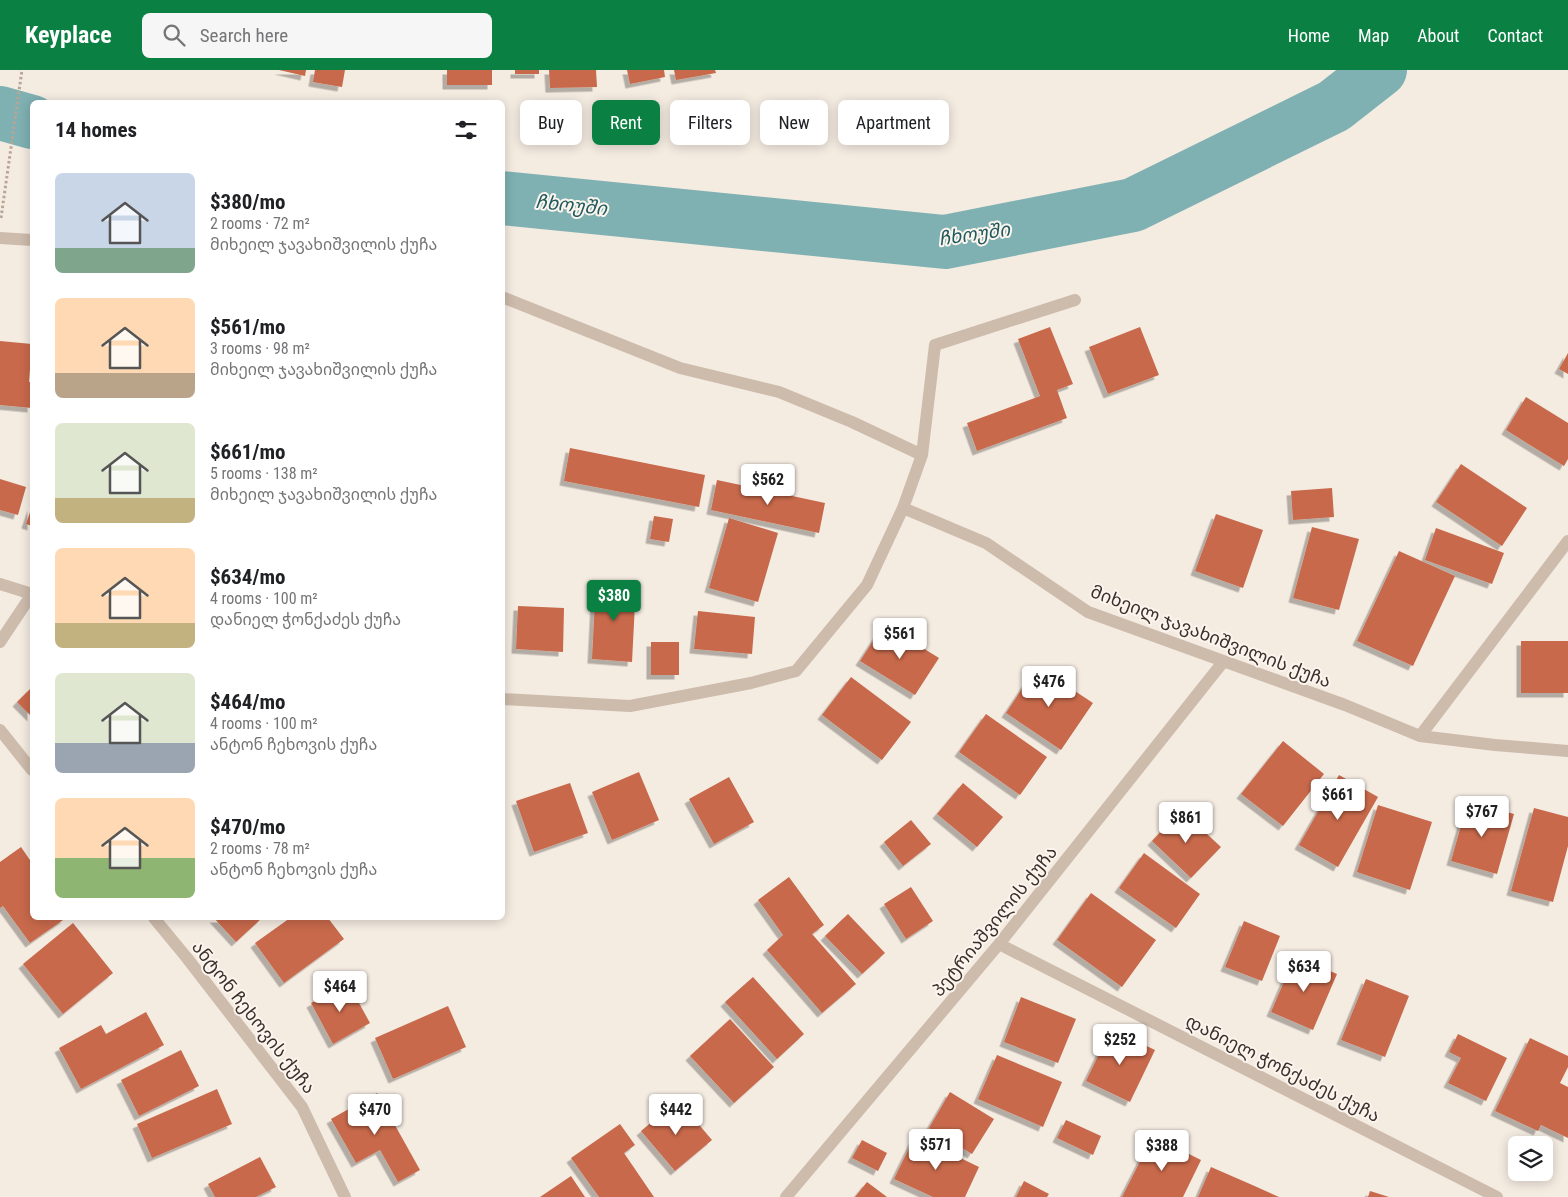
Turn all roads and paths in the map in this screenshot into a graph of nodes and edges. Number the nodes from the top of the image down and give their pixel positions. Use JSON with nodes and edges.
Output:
{"nodes":[{"id":1,"x":22,"y":70,"type":"edge"},
{"id":2,"x":0,"y":222,"type":"edge"},
{"id":3,"x":0,"y":238,"type":"edge"},
{"id":4,"x":30,"y":240,"type":"edge"},
{"id":5,"x":505,"y":298,"type":"edge"},
{"id":6,"x":1075,"y":300,"type":"dead end"},
{"id":7,"x":922,"y":456,"type":"junction"},
{"id":8,"x":903,"y":508,"type":"junction"},
{"id":9,"x":1568,"y":541,"type":"edge"},
{"id":10,"x":0,"y":584,"type":"edge"},
{"id":11,"x":30,"y":593,"type":"edge"},
{"id":12,"x":30,"y":597,"type":"edge"},
{"id":13,"x":0,"y":642,"type":"edge"},
{"id":14,"x":1223,"y":662,"type":"junction"},
{"id":15,"x":505,"y":699,"type":"edge"},
{"id":16,"x":0,"y":730,"type":"edge"},
{"id":17,"x":1420,"y":736,"type":"junction"},
{"id":18,"x":1568,"y":751,"type":"edge"},
{"id":19,"x":30,"y":768,"type":"edge"},
{"id":20,"x":156,"y":920,"type":"edge"},
{"id":21,"x":1000,"y":944,"type":"junction"},
{"id":22,"x":345,"y":1197,"type":"edge"},
{"id":23,"x":786,"y":1197,"type":"edge"},
{"id":24,"x":1497,"y":1197,"type":"edge"}],
"edges":[{"from":1,"to":2,"type":"path"},
{"from":3,"to":4,"type":"street"},
{"from":5,"to":7,"type":"street"},
{"from":6,"to":7,"type":"street"},
{"from":7,"to":8,"type":"street"},
{"from":8,"to":14,"type":"street","name":"მიხეილ ჯავახიშვილის ქუჩა"},
{"from":8,"to":15,"type":"street"},
{"from":9,"to":17,"type":"street"},
{"from":10,"to":11,"type":"street"},
{"from":12,"to":13,"type":"street"},
{"from":14,"to":17,"type":"street","name":"მიხეილ ჯავახიშვილის ქუჩა"},
{"from":14,"to":21,"type":"street","name":"პეტრიაშვილის ქუჩა"},
{"from":16,"to":19,"type":"street"},
{"from":17,"to":18,"type":"street","name":"მიხეილ ჯავახიშვილის ქუჩა"},
{"from":20,"to":22,"type":"street","name":"ანტონ ჩეხოვის ქუჩა"},
{"from":21,"to":23,"type":"street","name":"პეტრიაშვილის ქუჩა"},
{"from":21,"to":24,"type":"street","name":"დანიელ ჭონქაძეს ქუჩა"}]}
